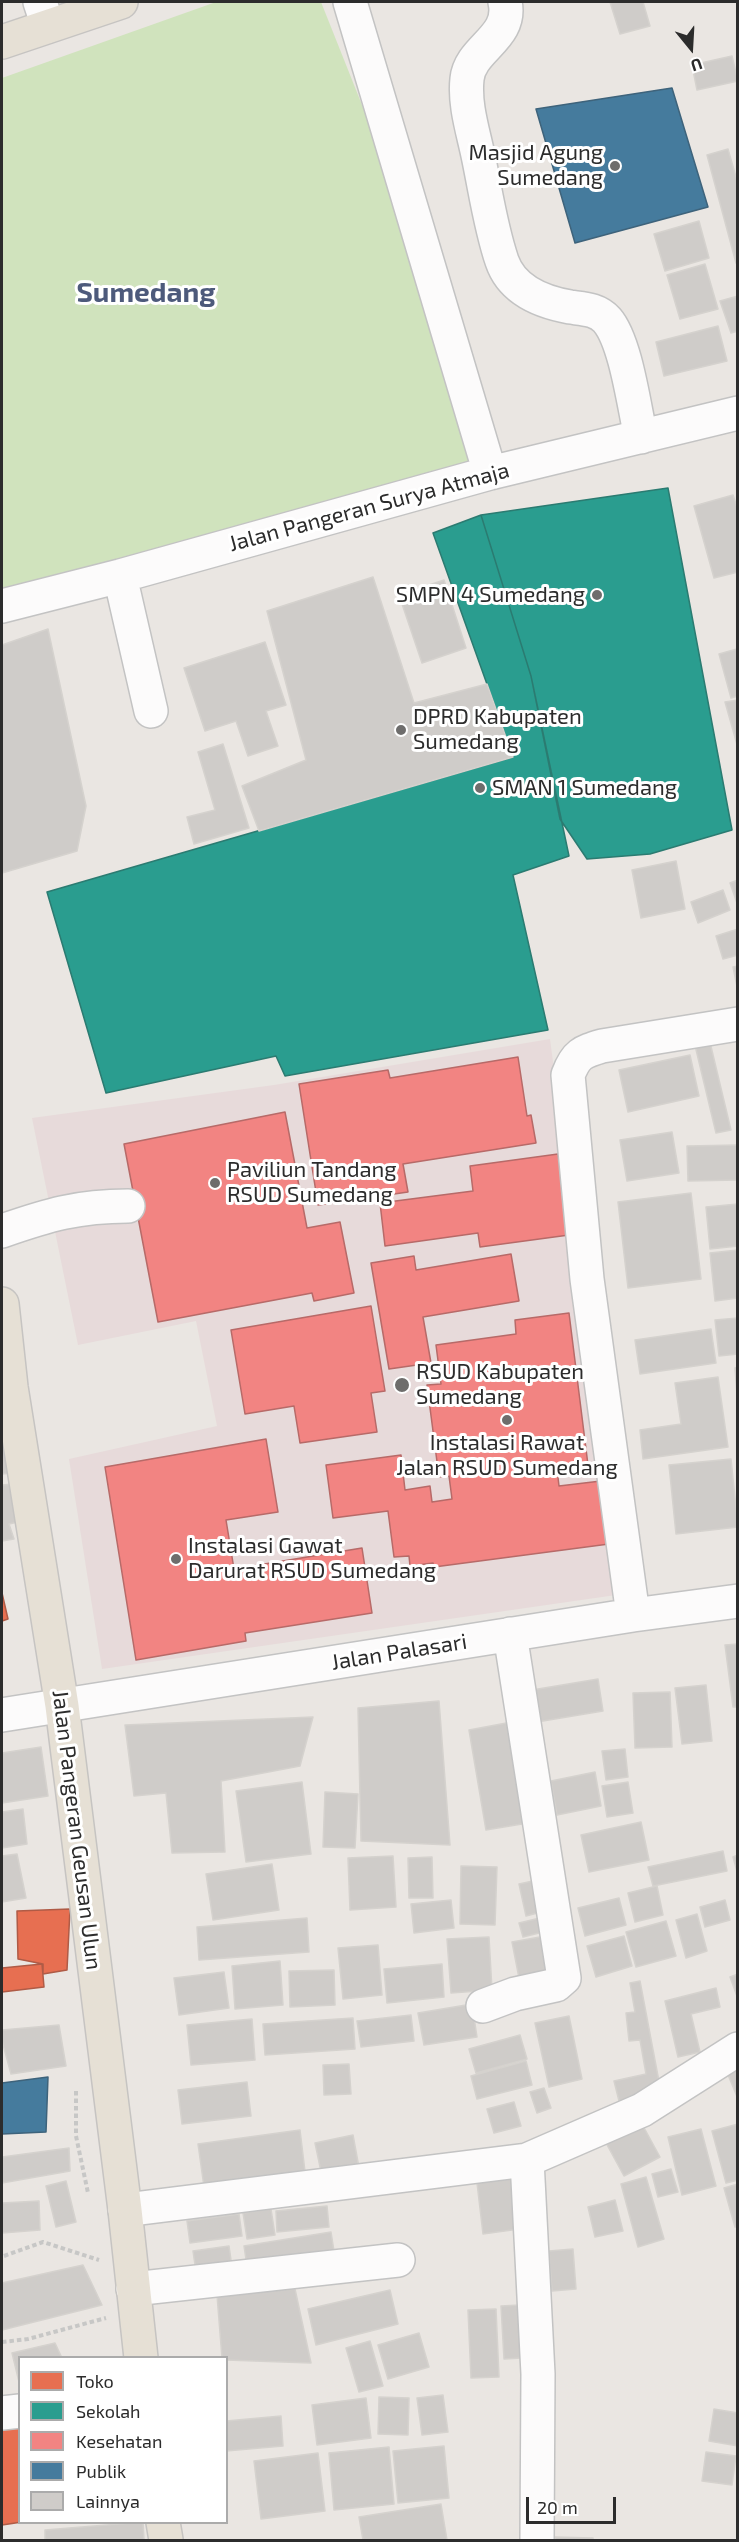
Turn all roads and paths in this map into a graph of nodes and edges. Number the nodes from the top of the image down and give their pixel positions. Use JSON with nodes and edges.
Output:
{"nodes":[{"id":1,"x":121,"y":2,"type":"edge"},
{"id":2,"x":350,"y":2,"type":"edge"},
{"id":3,"x":505,"y":2,"type":"edge"},
{"id":4,"x":44,"y":14,"type":"edge"},
{"id":5,"x":2,"y":42,"type":"edge"},
{"id":6,"x":738,"y":413,"type":"edge"},
{"id":7,"x":641,"y":437,"type":"junction"},
{"id":8,"x":490,"y":473,"type":"junction"},
{"id":9,"x":120,"y":576,"type":"junction"},
{"id":10,"x":2,"y":606,"type":"edge"},
{"id":11,"x":151,"y":711,"type":"dead end"},
{"id":12,"x":738,"y":1024,"type":"edge"},
{"id":13,"x":128,"y":1206,"type":"dead end"},
{"id":14,"x":2,"y":1231,"type":"edge"},
{"id":15,"x":2,"y":1304,"type":"edge"},
{"id":16,"x":6,"y":1387,"type":"edge"},
{"id":17,"x":738,"y":1601,"type":"edge"},
{"id":18,"x":633,"y":1615,"type":"junction"},
{"id":19,"x":510,"y":1634,"type":"junction"},
{"id":20,"x":62,"y":1706,"type":"junction"},
{"id":21,"x":2,"y":1715,"type":"edge"},
{"id":22,"x":483,"y":2006,"type":"dead end"},
{"id":23,"x":738,"y":2049,"type":"edge"},
{"id":24,"x":527,"y":2160,"type":"junction"},
{"id":25,"x":124,"y":2210,"type":"junction"},
{"id":26,"x":4,"y":2256,"type":"dead end"},
{"id":27,"x":398,"y":2260,"type":"dead end"},
{"id":28,"x":101,"y":2271,"type":"dead end"},
{"id":29,"x":133,"y":2289,"type":"junction"},
{"id":30,"x":109,"y":2318,"type":"dead end"},
{"id":31,"x":2,"y":2342,"type":"edge"},
{"id":32,"x":141,"y":2356,"type":"edge"},
{"id":33,"x":18,"y":2411,"type":"edge"},
{"id":34,"x":2,"y":2413,"type":"edge"},
{"id":35,"x":163,"y":2524,"type":"edge"},
{"id":36,"x":165,"y":2541,"type":"edge"},
{"id":37,"x":537,"y":2541,"type":"edge"}],
"edges":[{"from":1,"to":4,"type":"main road"},
{"from":2,"to":8,"type":"street"},
{"from":3,"to":7,"type":"street"},
{"from":4,"to":5,"type":"main road"},
{"from":6,"to":7,"type":"street","name":"Jalan Pangeran Surya Atmaja"},
{"from":7,"to":8,"type":"street","name":"Jalan Pangeran Surya Atmaja"},
{"from":8,"to":9,"type":"street","name":"Jalan Pangeran Surya Atmaja"},
{"from":9,"to":10,"type":"street","name":"Jalan Pangeran Surya Atmaja"},
{"from":9,"to":11,"type":"street"},
{"from":12,"to":18,"type":"street"},
{"from":13,"to":14,"type":"street"},
{"from":15,"to":16,"type":"main road","name":"Jalan Pangeran Geusan Ulun"},
{"from":16,"to":20,"type":"main road","name":"Jalan Pangeran Geusan Ulun"},
{"from":17,"to":18,"type":"street","name":"Jalan Palasari"},
{"from":18,"to":19,"type":"street","name":"Jalan Palasari"},
{"from":19,"to":20,"type":"street","name":"Jalan Palasari"},
{"from":19,"to":22,"type":"street"},
{"from":20,"to":21,"type":"street","name":"Jalan Palasari"},
{"from":20,"to":25,"type":"main road","name":"Jalan Pangeran Geusan Ulun"},
{"from":23,"to":24,"type":"street"},
{"from":24,"to":25,"type":"street"},
{"from":24,"to":37,"type":"street"},
{"from":25,"to":29,"type":"main road","name":"Jalan Pangeran Geusan Ulun"},
{"from":26,"to":28,"type":"path"},
{"from":27,"to":29,"type":"street"},
{"from":29,"to":32,"type":"main road","name":"Jalan Pangeran Geusan Ulun"},
{"from":30,"to":31,"type":"path"},
{"from":33,"to":34,"type":"street"},
{"from":35,"to":36,"type":"main road"}]}
